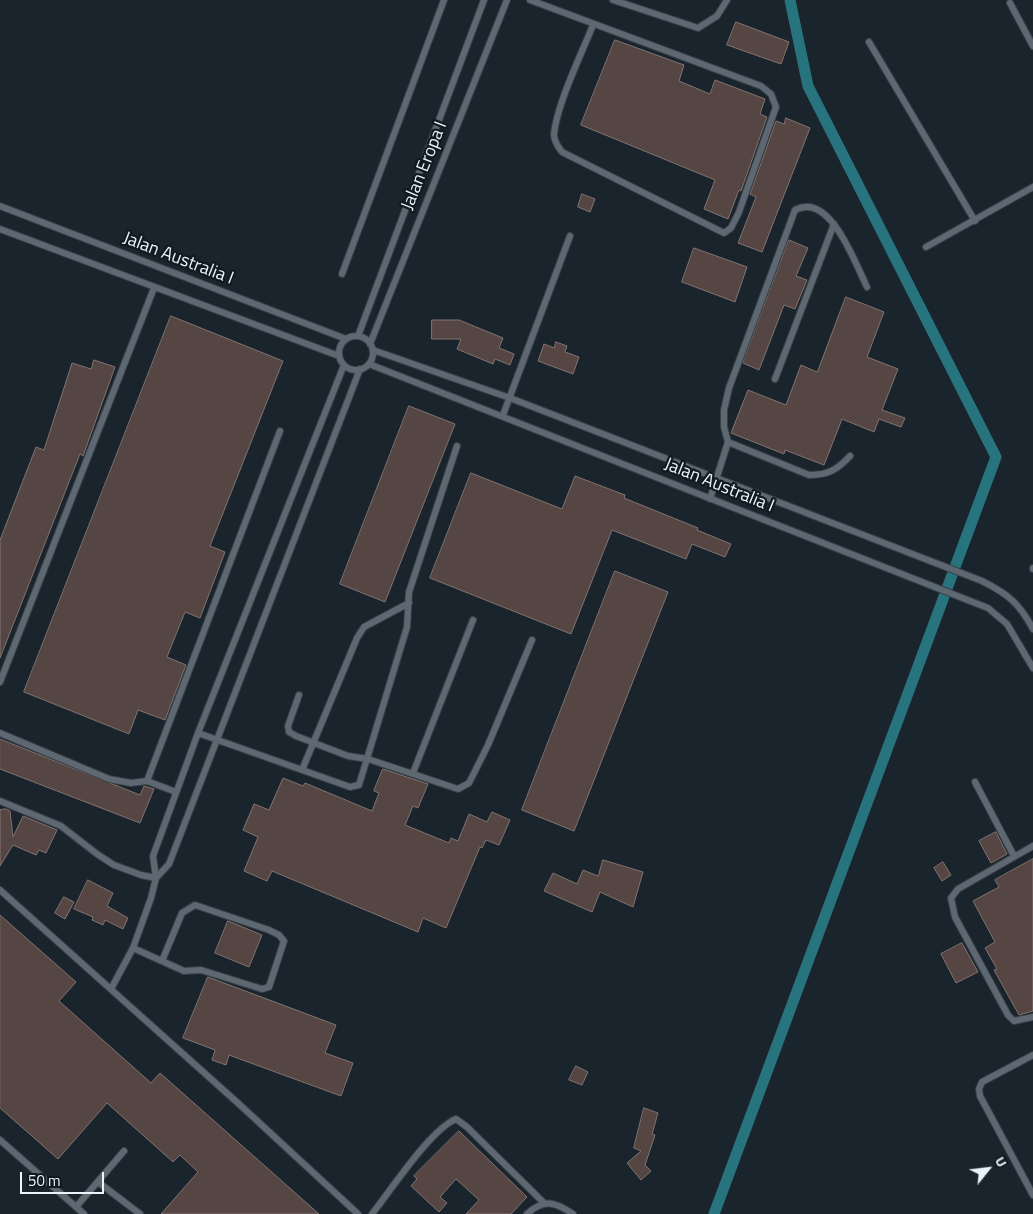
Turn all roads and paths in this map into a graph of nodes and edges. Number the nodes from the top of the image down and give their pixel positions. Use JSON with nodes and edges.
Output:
{"nodes":[{"id":1,"x":444,"y":0,"type":"edge"},
{"id":2,"x":484,"y":0,"type":"edge"},
{"id":3,"x":507,"y":0,"type":"edge"},
{"id":4,"x":530,"y":0,"type":"edge"},
{"id":5,"x":613,"y":0,"type":"edge"},
{"id":6,"x":726,"y":0,"type":"edge"},
{"id":7,"x":1010,"y":3,"type":"dead end"},
{"id":8,"x":593,"y":25,"type":"junction"},
{"id":9,"x":869,"y":42,"type":"dead end"},
{"id":10,"x":1033,"y":46,"type":"edge"},
{"id":11,"x":1033,"y":187,"type":"edge"},
{"id":12,"x":0,"y":206,"type":"edge"},
{"id":13,"x":974,"y":221,"type":"junction"},
{"id":14,"x":834,"y":224,"type":"junction"},
{"id":15,"x":0,"y":229,"type":"edge"},
{"id":16,"x":570,"y":236,"type":"dead end"},
{"id":17,"x":926,"y":248,"type":"dead end"},
{"id":18,"x":342,"y":274,"type":"dead end"},
{"id":19,"x":867,"y":287,"type":"dead end"},
{"id":20,"x":154,"y":288,"type":"junction"},
{"id":21,"x":358,"y":336,"type":"junction"},
{"id":22,"x":346,"y":339,"type":"junction"},
{"id":23,"x":372,"y":347,"type":"junction"},
{"id":24,"x":339,"y":356,"type":"junction"},
{"id":25,"x":369,"y":364,"type":"junction"},
{"id":26,"x":344,"y":365,"type":"junction"},
{"id":27,"x":360,"y":369,"type":"junction"},
{"id":28,"x":775,"y":378,"type":"dead end"},
{"id":29,"x":510,"y":398,"type":"junction"},
{"id":30,"x":503,"y":416,"type":"junction"},
{"id":31,"x":280,"y":431,"type":"dead end"},
{"id":32,"x":728,"y":442,"type":"junction"},
{"id":33,"x":457,"y":446,"type":"dead end"},
{"id":34,"x":850,"y":456,"type":"dead end"},
{"id":35,"x":716,"y":480,"type":"junction"},
{"id":36,"x":710,"y":499,"type":"junction"},
{"id":37,"x":409,"y":604,"type":"junction"},
{"id":38,"x":473,"y":620,"type":"dead end"},
{"id":39,"x":1033,"y":629,"type":"edge"},
{"id":40,"x":532,"y":640,"type":"dead end"},
{"id":41,"x":1033,"y":668,"type":"edge"},
{"id":42,"x":0,"y":682,"type":"edge"},
{"id":43,"x":299,"y":696,"type":"dead end"},
{"id":44,"x":0,"y":732,"type":"edge"},
{"id":45,"x":198,"y":733,"type":"junction"},
{"id":46,"x":217,"y":738,"type":"junction"},
{"id":47,"x":313,"y":744,"type":"junction"},
{"id":48,"x":368,"y":758,"type":"junction"},
{"id":49,"x":302,"y":770,"type":"junction"},
{"id":50,"x":413,"y":773,"type":"junction"},
{"id":51,"x":147,"y":780,"type":"junction"},
{"id":52,"x":975,"y":782,"type":"dead end"},
{"id":53,"x":176,"y":792,"type":"junction"},
{"id":54,"x":0,"y":800,"type":"edge"},
{"id":55,"x":1033,"y":846,"type":"edge"},
{"id":56,"x":1014,"y":856,"type":"junction"},
{"id":57,"x":156,"y":878,"type":"junction"},
{"id":58,"x":0,"y":890,"type":"edge"},
{"id":59,"x":133,"y":948,"type":"junction"},
{"id":60,"x":162,"y":961,"type":"junction"},
{"id":61,"x":111,"y":989,"type":"junction"},
{"id":62,"x":1033,"y":1017,"type":"edge"},
{"id":63,"x":1033,"y":1055,"type":"edge"},
{"id":64,"x":0,"y":1140,"type":"edge"},
{"id":65,"x":124,"y":1151,"type":"dead end"},
{"id":66,"x":98,"y":1182,"type":"junction"},
{"id":67,"x":1033,"y":1196,"type":"edge"},
{"id":68,"x":544,"y":1203,"type":"junction"},
{"id":69,"x":76,"y":1207,"type":"junction"},
{"id":70,"x":84,"y":1214,"type":"edge"},
{"id":71,"x":140,"y":1214,"type":"edge"},
{"id":72,"x":358,"y":1214,"type":"edge"},
{"id":73,"x":372,"y":1214,"type":"edge"},
{"id":74,"x":527,"y":1214,"type":"edge"},
{"id":75,"x":573,"y":1214,"type":"edge"}],
"edges":[{"from":1,"to":18,"type":"lane"},
{"from":2,"to":21,"type":"lane","name":"Jalan Eropa I"},
{"from":3,"to":23,"type":"lane","name":"Jalan Eropa I"},
{"from":4,"to":8,"type":"lane"},
{"from":5,"to":6,"type":"lane"},
{"from":7,"to":10,"type":"lane"},
{"from":8,"to":8,"type":"lane"},
{"from":9,"to":13,"type":"lane"},
{"from":11,"to":13,"type":"lane"},
{"from":12,"to":22,"type":"lane","name":"Jalan Australia I"},
{"from":13,"to":17,"type":"lane"},
{"from":14,"to":19,"type":"lane"},
{"from":14,"to":28,"type":"lane"},
{"from":14,"to":32,"type":"lane"},
{"from":15,"to":20,"type":"lane","name":"Jalan Australia I"},
{"from":16,"to":29,"type":"lane"},
{"from":20,"to":24,"type":"lane","name":"Jalan Australia I"},
{"from":20,"to":42,"type":"lane"},
{"from":21,"to":22,"type":"lane"},
{"from":21,"to":23,"type":"lane","name":"Jalan Australia I"},
{"from":22,"to":24,"type":"lane"},
{"from":23,"to":25,"type":"lane"},
{"from":23,"to":29,"type":"lane","name":"Jalan Australia I"},
{"from":24,"to":26,"type":"lane"},
{"from":25,"to":27,"type":"lane"},
{"from":25,"to":30,"type":"lane","name":"Jalan Australia I"},
{"from":26,"to":27,"type":"lane"},
{"from":26,"to":45,"type":"lane"},
{"from":27,"to":46,"type":"lane"},
{"from":29,"to":30,"type":"lane"},
{"from":29,"to":35,"type":"lane","name":"Jalan Australia I"},
{"from":30,"to":36,"type":"lane","name":"Jalan Australia I"},
{"from":31,"to":51,"type":"lane"},
{"from":32,"to":34,"type":"lane"},
{"from":32,"to":35,"type":"lane"},
{"from":33,"to":37,"type":"lane"},
{"from":35,"to":36,"type":"lane"},
{"from":35,"to":39,"type":"lane","name":"Jalan Australia I"},
{"from":36,"to":41,"type":"lane","name":"Jalan Australia I"},
{"from":37,"to":47,"type":"lane"},
{"from":37,"to":48,"type":"lane"},
{"from":38,"to":50,"type":"lane"},
{"from":40,"to":50,"type":"lane"},
{"from":43,"to":47,"type":"lane"},
{"from":44,"to":51,"type":"lane"},
{"from":45,"to":46,"type":"lane"},
{"from":45,"to":53,"type":"lane"},
{"from":46,"to":49,"type":"lane"},
{"from":46,"to":57,"type":"lane"},
{"from":47,"to":48,"type":"lane"},
{"from":47,"to":49,"type":"lane"},
{"from":48,"to":49,"type":"lane"},
{"from":48,"to":50,"type":"lane"},
{"from":51,"to":53,"type":"lane"},
{"from":52,"to":56,"type":"lane"},
{"from":53,"to":57,"type":"lane"},
{"from":54,"to":57,"type":"lane"},
{"from":55,"to":56,"type":"lane"},
{"from":56,"to":62,"type":"lane"},
{"from":57,"to":59,"type":"lane"},
{"from":58,"to":61,"type":"lane"},
{"from":59,"to":60,"type":"lane"},
{"from":59,"to":61,"type":"lane"},
{"from":60,"to":60,"type":"lane"},
{"from":61,"to":72,"type":"lane"},
{"from":63,"to":67,"type":"lane"},
{"from":64,"to":69,"type":"lane"},
{"from":65,"to":66,"type":"lane"},
{"from":66,"to":69,"type":"lane"},
{"from":66,"to":71,"type":"lane"},
{"from":68,"to":73,"type":"lane"},
{"from":68,"to":74,"type":"lane"},
{"from":68,"to":75,"type":"lane"},
{"from":69,"to":70,"type":"lane"}]}
